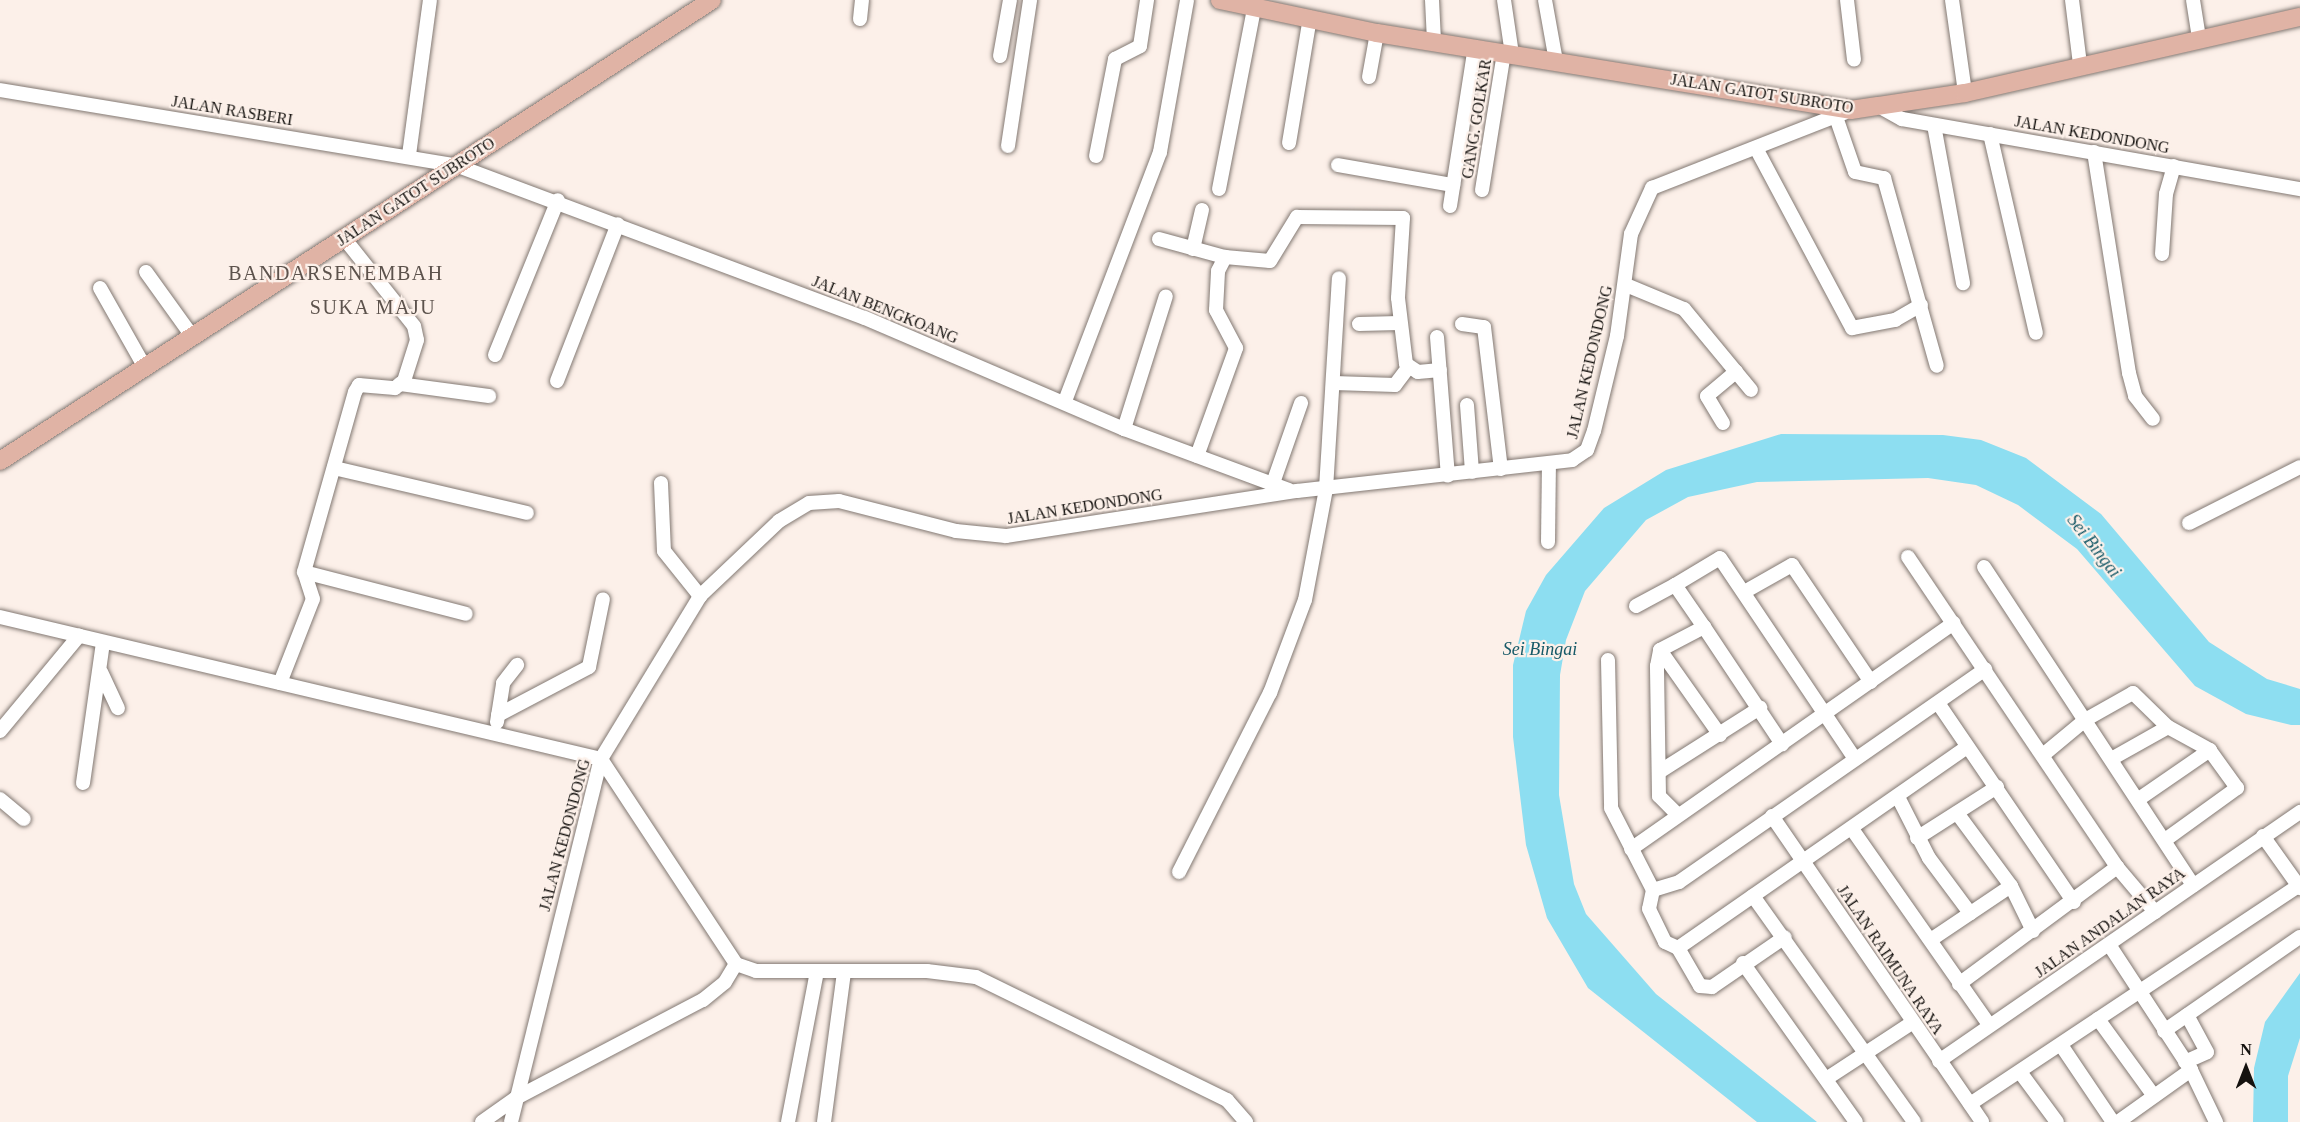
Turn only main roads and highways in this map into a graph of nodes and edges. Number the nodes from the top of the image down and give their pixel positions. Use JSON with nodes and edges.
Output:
{"nodes":[{"id":1,"x":712,"y":0,"type":"edge"},
{"id":2,"x":1222,"y":0,"type":"edge"},
{"id":3,"x":2300,"y":17,"type":"edge"},
{"id":4,"x":0,"y":461,"type":"edge"}],
"edges":[{"from":1,"to":4,"type":"main road","name":"JALAN GATOT SUBROTO"},
{"from":2,"to":3,"type":"main road","name":"JALAN GATOT SUBROTO"}]}
